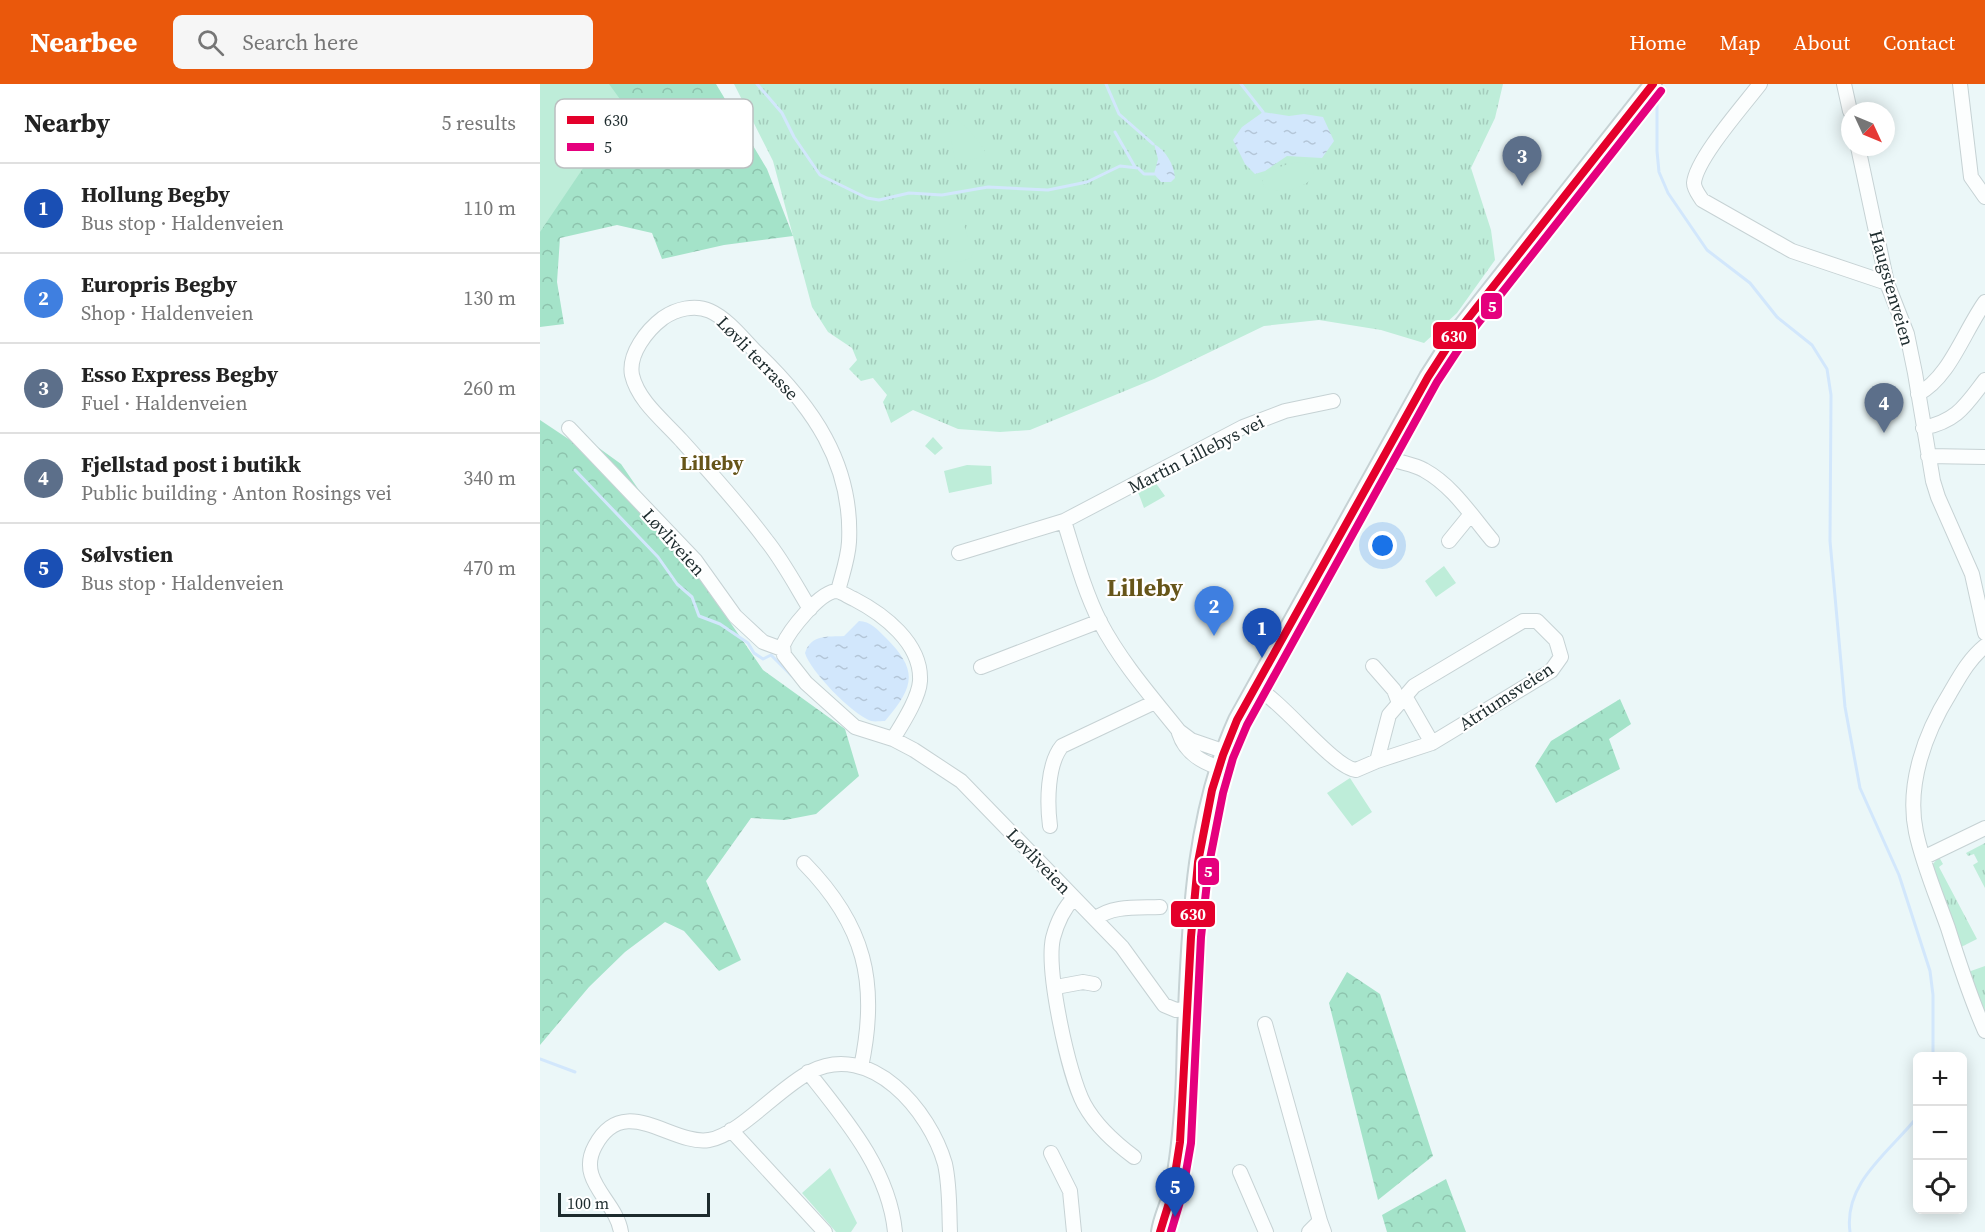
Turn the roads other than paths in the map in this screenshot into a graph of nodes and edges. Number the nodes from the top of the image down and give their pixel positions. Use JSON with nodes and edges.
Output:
{"nodes":[{"id":1,"x":1653,"y":84,"type":"edge"},
{"id":2,"x":1760,"y":84,"type":"edge"},
{"id":3,"x":1844,"y":84,"type":"edge"},
{"id":4,"x":1960,"y":84,"type":"edge"},
{"id":5,"x":1848,"y":102,"type":"edge"},
{"id":6,"x":1860,"y":156,"type":"edge"},
{"id":7,"x":1985,"y":197,"type":"edge"},
{"id":8,"x":1887,"y":283,"type":"junction"},
{"id":9,"x":1985,"y":302,"type":"edge"},
{"id":10,"x":1985,"y":380,"type":"edge"},
{"id":11,"x":1320,"y":388,"type":"dead end"},
{"id":12,"x":1918,"y":394,"type":"junction"},
{"id":13,"x":570,"y":428,"type":"dead end"},
{"id":14,"x":1923,"y":428,"type":"junction"},
{"id":15,"x":1384,"y":456,"type":"junction"},
{"id":16,"x":1928,"y":456,"type":"junction"},
{"id":17,"x":1985,"y":457,"type":"edge"},
{"id":18,"x":1471,"y":514,"type":"junction"},
{"id":19,"x":1064,"y":521,"type":"junction"},
{"id":20,"x":1492,"y":540,"type":"dead end"},
{"id":21,"x":1449,"y":541,"type":"dead end"},
{"id":22,"x":959,"y":553,"type":"dead end"},
{"id":23,"x":1985,"y":568,"type":"edge"},
{"id":24,"x":1971,"y":574,"type":"junction"},
{"id":25,"x":838,"y":591,"type":"junction"},
{"id":26,"x":810,"y":609,"type":"junction"},
{"id":27,"x":1100,"y":621,"type":"junction"},
{"id":28,"x":1985,"y":633,"type":"edge"},
{"id":29,"x":1985,"y":646,"type":"edge"},
{"id":30,"x":782,"y":649,"type":"junction"},
{"id":31,"x":1373,"y":666,"type":"dead end"},
{"id":32,"x":981,"y":667,"type":"dead end"},
{"id":33,"x":1256,"y":687,"type":"junction"},
{"id":34,"x":1402,"y":699,"type":"junction"},
{"id":35,"x":1155,"y":702,"type":"junction"},
{"id":36,"x":892,"y":739,"type":"junction"},
{"id":37,"x":1432,"y":744,"type":"junction"},
{"id":38,"x":1220,"y":759,"type":"junction"},
{"id":39,"x":1377,"y":761,"type":"junction"},
{"id":40,"x":1050,"y":826,"type":"dead end"},
{"id":41,"x":1985,"y":828,"type":"edge"},
{"id":42,"x":1925,"y":857,"type":"junction"},
{"id":43,"x":804,"y":863,"type":"dead end"},
{"id":44,"x":1074,"y":898,"type":"junction"},
{"id":45,"x":1160,"y":907,"type":"dead end"},
{"id":46,"x":1095,"y":919,"type":"junction"},
{"id":47,"x":1094,"y":984,"type":"dead end"},
{"id":48,"x":1056,"y":987,"type":"junction"},
{"id":49,"x":1187,"y":1009,"type":"junction"},
{"id":50,"x":1265,"y":1024,"type":"dead end"},
{"id":51,"x":1985,"y":1031,"type":"edge"},
{"id":52,"x":861,"y":1067,"type":"junction"},
{"id":53,"x":808,"y":1072,"type":"junction"},
{"id":54,"x":731,"y":1130,"type":"junction"},
{"id":55,"x":1051,"y":1153,"type":"dead end"},
{"id":56,"x":1134,"y":1157,"type":"dead end"},
{"id":57,"x":1240,"y":1172,"type":"dead end"},
{"id":58,"x":1322,"y":1227,"type":"edge"},
{"id":59,"x":621,"y":1232,"type":"edge"},
{"id":60,"x":825,"y":1232,"type":"edge"},
{"id":61,"x":895,"y":1232,"type":"edge"},
{"id":62,"x":950,"y":1232,"type":"edge"},
{"id":63,"x":1074,"y":1232,"type":"edge"},
{"id":64,"x":1160,"y":1232,"type":"edge"},
{"id":65,"x":1266,"y":1232,"type":"edge"},
{"id":66,"x":1309,"y":1232,"type":"edge"}],
"edges":[{"from":1,"to":15,"type":"main road"},
{"from":2,"to":8,"type":"street"},
{"from":3,"to":5,"type":"street"},
{"from":4,"to":7,"type":"street"},
{"from":6,"to":8,"type":"street","name":"Haugstenveien"},
{"from":8,"to":12,"type":"street","name":"Haugstenveien"},
{"from":9,"to":12,"type":"street"},
{"from":10,"to":14,"type":"street"},
{"from":11,"to":19,"type":"street","name":"Martin Lillebys vei"},
{"from":12,"to":14,"type":"street","name":"Haugstenveien"},
{"from":13,"to":30,"type":"street","name":"Løvliveien"},
{"from":14,"to":16,"type":"street","name":"Haugstenveien"},
{"from":15,"to":18,"type":"street"},
{"from":15,"to":33,"type":"main road"},
{"from":16,"to":17,"type":"street"},
{"from":16,"to":24,"type":"street","name":"Haugstenveien"},
{"from":18,"to":20,"type":"street"},
{"from":18,"to":21,"type":"street"},
{"from":19,"to":22,"type":"street","name":"Martin Lillebys vei"},
{"from":19,"to":27,"type":"street"},
{"from":23,"to":24,"type":"street"},
{"from":24,"to":28,"type":"street","name":"Haugstenveien"},
{"from":25,"to":26,"type":"street"},
{"from":25,"to":26,"type":"street","name":"Løvli terrasse"},
{"from":25,"to":36,"type":"street"},
{"from":26,"to":30,"type":"street"},
{"from":27,"to":32,"type":"street"},
{"from":27,"to":35,"type":"street"},
{"from":29,"to":42,"type":"street"},
{"from":30,"to":36,"type":"street","name":"Løvliveien"},
{"from":31,"to":34,"type":"street"},
{"from":33,"to":38,"type":"main road"},
{"from":33,"to":39,"type":"street","name":"Atriumsveien"},
{"from":34,"to":37,"type":"street"},
{"from":34,"to":37,"type":"street","name":"Atriumsveien"},
{"from":34,"to":39,"type":"street","name":"Atriumsveien"},
{"from":35,"to":38,"type":"street"},
{"from":35,"to":40,"type":"street"},
{"from":36,"to":44,"type":"street","name":"Løvliveien"},
{"from":37,"to":39,"type":"street","name":"Atriumsveien"},
{"from":38,"to":49,"type":"main road"},
{"from":41,"to":42,"type":"street"},
{"from":42,"to":51,"type":"street"},
{"from":43,"to":52,"type":"street"},
{"from":44,"to":46,"type":"street","name":"Løvliveien"},
{"from":44,"to":48,"type":"street","name":"Løvliveien"},
{"from":45,"to":46,"type":"street"},
{"from":46,"to":49,"type":"street","name":"Løvliveien"},
{"from":47,"to":48,"type":"street"},
{"from":48,"to":56,"type":"street","name":"Løvliveien"},
{"from":49,"to":64,"type":"main road"},
{"from":50,"to":58,"type":"street"},
{"from":52,"to":53,"type":"street"},
{"from":52,"to":62,"type":"street"},
{"from":53,"to":54,"type":"street"},
{"from":53,"to":61,"type":"street"},
{"from":54,"to":59,"type":"street"},
{"from":54,"to":60,"type":"street"},
{"from":55,"to":63,"type":"street"},
{"from":57,"to":65,"type":"street"},
{"from":58,"to":66,"type":"street"}]}
